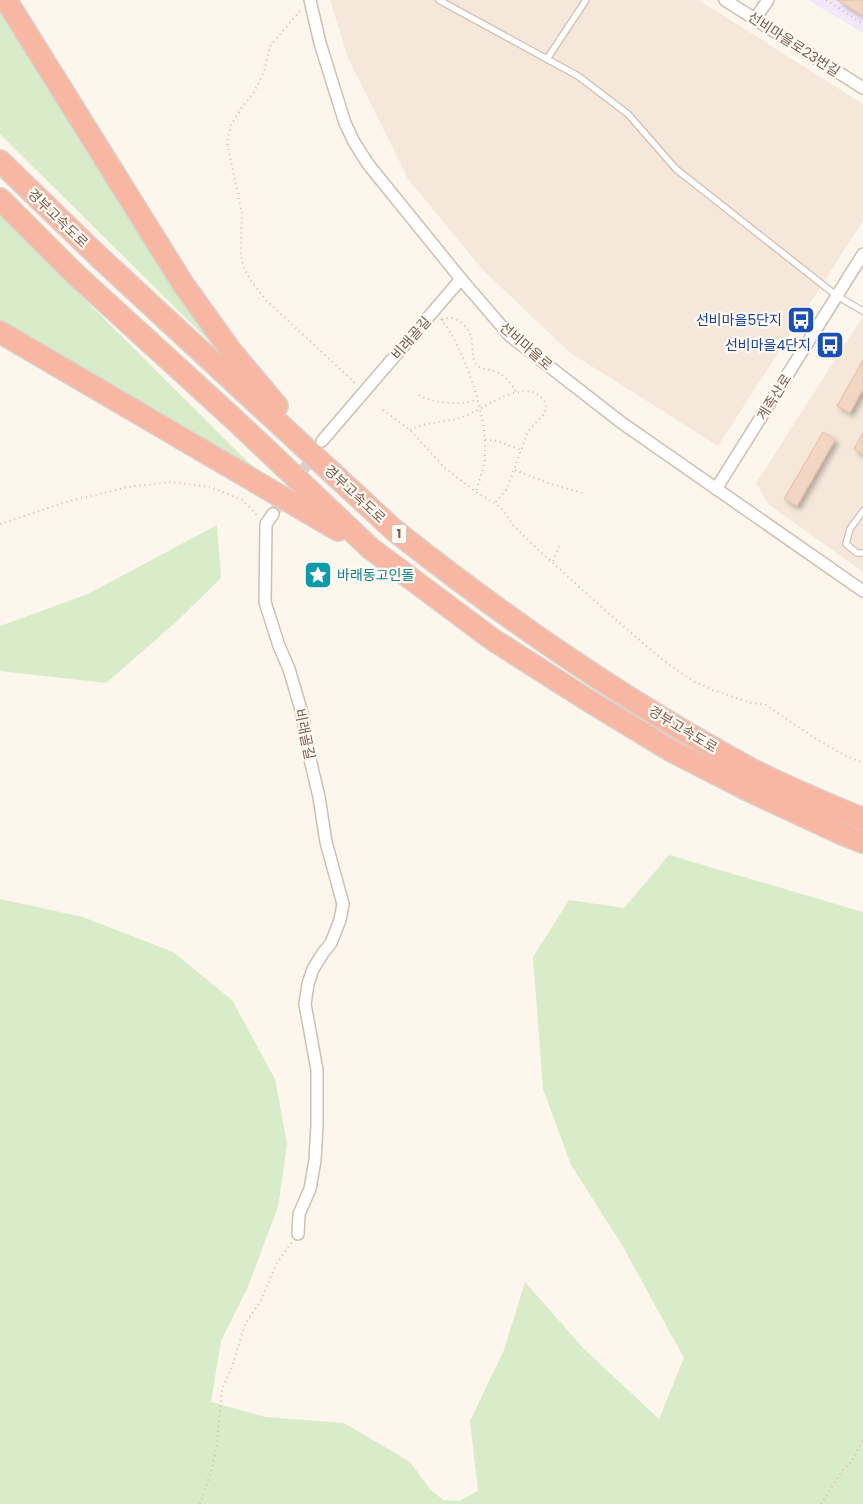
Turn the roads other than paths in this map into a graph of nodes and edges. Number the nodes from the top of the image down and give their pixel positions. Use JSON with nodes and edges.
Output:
{"nodes":[{"id":1,"x":6,"y":0,"type":"edge"},
{"id":2,"x":439,"y":0,"type":"edge"},
{"id":3,"x":586,"y":0,"type":"edge"},
{"id":4,"x":725,"y":0,"type":"edge"},
{"id":5,"x":768,"y":0,"type":"edge"},
{"id":6,"x":307,"y":3,"type":"edge"},
{"id":7,"x":755,"y":19,"type":"junction"},
{"id":8,"x":547,"y":59,"type":"junction"},
{"id":9,"x":863,"y":88,"type":"edge"},
{"id":10,"x":0,"y":161,"type":"edge"},
{"id":11,"x":0,"y":199,"type":"edge"},
{"id":12,"x":863,"y":254,"type":"edge"},
{"id":13,"x":461,"y":279,"type":"junction"},
{"id":14,"x":837,"y":296,"type":"junction"},
{"id":15,"x":863,"y":310,"type":"edge"},
{"id":16,"x":0,"y":332,"type":"edge"},
{"id":17,"x":322,"y":441,"type":"tunnel mouth"},
{"id":18,"x":716,"y":489,"type":"junction"},
{"id":19,"x":863,"y":511,"type":"edge"},
{"id":20,"x":273,"y":514,"type":"tunnel mouth"},
{"id":21,"x":394,"y":530,"type":"junction"},
{"id":22,"x":370,"y":548,"type":"junction"},
{"id":23,"x":863,"y":553,"type":"edge"},
{"id":24,"x":863,"y":591,"type":"edge"},
{"id":25,"x":863,"y":819,"type":"edge"},
{"id":26,"x":863,"y":842,"type":"edge"},
{"id":27,"x":298,"y":1234,"type":"road end"}],
"edges":[{"from":1,"to":21,"type":"highway"},
{"from":2,"to":8,"type":"lane"},
{"from":3,"to":8,"type":"lane"},
{"from":4,"to":7,"type":"street","name":"선비마을로23번길"},
{"from":5,"to":7,"type":"street"},
{"from":6,"to":13,"type":"street","name":"선비마을로"},
{"from":7,"to":9,"type":"street","name":"선비마을로23번길"},
{"from":8,"to":14,"type":"lane"},
{"from":10,"to":21,"type":"highway","name":"경부고속도로","number":"1"},
{"from":11,"to":22,"type":"highway","name":"경부고속도로","number":"1"},
{"from":12,"to":14,"type":"street","name":"계족산로"},
{"from":13,"to":17,"type":"street","name":"비래골길"},
{"from":13,"to":18,"type":"street","name":"선비마을로"},
{"from":14,"to":15,"type":"lane"},
{"from":14,"to":18,"type":"street","name":"계족산로"},
{"from":16,"to":22,"type":"highway"},
{"from":18,"to":24,"type":"street","name":"선비마을로"},
{"from":19,"to":23,"type":"lane"},
{"from":20,"to":27,"type":"street","name":"비래골길"},
{"from":21,"to":25,"type":"highway","name":"경부고속도로","number":"1"},
{"from":22,"to":26,"type":"highway","name":"경부고속도로","number":"1"}]}
